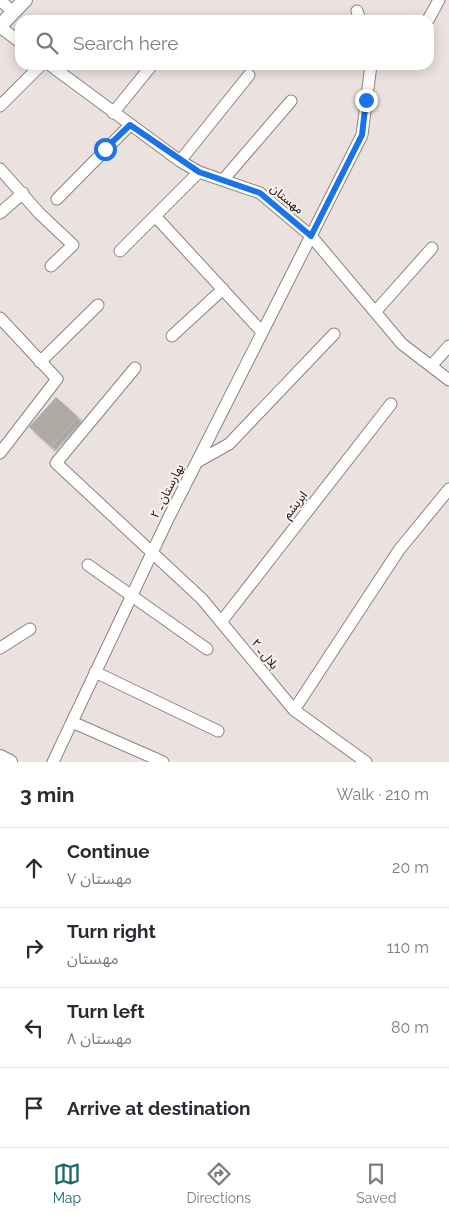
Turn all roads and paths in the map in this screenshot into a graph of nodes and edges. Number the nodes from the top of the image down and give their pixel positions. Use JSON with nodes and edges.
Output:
{"nodes":[{"id":1,"x":0,"y":0,"type":"edge"},
{"id":2,"x":25,"y":0,"type":"edge"},
{"id":3,"x":439,"y":0,"type":"edge"},
{"id":4,"x":13,"y":12,"type":"junction"},
{"id":5,"x":431,"y":15,"type":"edge"},
{"id":6,"x":0,"y":26,"type":"edge"},
{"id":7,"x":15,"y":38,"type":"edge"},
{"id":8,"x":36,"y":70,"type":"edge"},
{"id":9,"x":57,"y":70,"type":"edge"},
{"id":10,"x":148,"y":70,"type":"edge"},
{"id":11,"x":370,"y":70,"type":"edge"},
{"id":12,"x":249,"y":75,"type":"dead end"},
{"id":13,"x":291,"y":101,"type":"dead end"},
{"id":14,"x":0,"y":106,"type":"edge"},
{"id":15,"x":113,"y":113,"type":"junction"},
{"id":16,"x":130,"y":125,"type":"junction"},
{"id":17,"x":180,"y":161,"type":"junction"},
{"id":18,"x":0,"y":169,"type":"edge"},
{"id":19,"x":199,"y":172,"type":"junction"},
{"id":20,"x":223,"y":180,"type":"junction"},
{"id":21,"x":23,"y":193,"type":"junction"},
{"id":22,"x":57,"y":199,"type":"dead end"},
{"id":23,"x":0,"y":213,"type":"edge"},
{"id":24,"x":155,"y":216,"type":"junction"},
{"id":25,"x":311,"y":236,"type":"junction"},
{"id":26,"x":432,"y":248,"type":"dead end"},
{"id":27,"x":120,"y":251,"type":"dead end"},
{"id":28,"x":51,"y":266,"type":"dead end"},
{"id":29,"x":223,"y":290,"type":"junction"},
{"id":30,"x":98,"y":305,"type":"dead end"},
{"id":31,"x":375,"y":312,"type":"junction"},
{"id":32,"x":0,"y":318,"type":"edge"},
{"id":33,"x":262,"y":332,"type":"junction"},
{"id":34,"x":334,"y":334,"type":"dead end"},
{"id":35,"x":172,"y":336,"type":"dead end"},
{"id":36,"x":449,"y":346,"type":"edge"},
{"id":37,"x":40,"y":362,"type":"junction"},
{"id":38,"x":431,"y":366,"type":"junction"},
{"id":39,"x":136,"y":368,"type":"dead end"},
{"id":40,"x":449,"y":380,"type":"edge"},
{"id":41,"x":391,"y":404,"type":"dead end"},
{"id":42,"x":0,"y":453,"type":"edge"},
{"id":43,"x":197,"y":462,"type":"junction"},
{"id":44,"x":449,"y":489,"type":"edge"},
{"id":45,"x":152,"y":552,"type":"junction"},
{"id":46,"x":88,"y":565,"type":"dead end"},
{"id":47,"x":131,"y":597,"type":"junction"},
{"id":48,"x":221,"y":622,"type":"junction"},
{"id":49,"x":30,"y":629,"type":"dead end"},
{"id":50,"x":0,"y":648,"type":"edge"},
{"id":51,"x":207,"y":648,"type":"dead end"},
{"id":52,"x":95,"y":672,"type":"junction"},
{"id":53,"x":294,"y":710,"type":"junction"},
{"id":54,"x":72,"y":722,"type":"junction"},
{"id":55,"x":218,"y":731,"type":"dead end"},
{"id":56,"x":0,"y":757,"type":"edge"},
{"id":57,"x":10,"y":762,"type":"edge"},
{"id":58,"x":53,"y":762,"type":"edge"},
{"id":59,"x":162,"y":762,"type":"edge"},
{"id":60,"x":366,"y":762,"type":"edge"}],
"edges":[{"from":1,"to":4,"type":"street"},
{"from":2,"to":4,"type":"street"},
{"from":3,"to":5,"type":"street"},
{"from":4,"to":6,"type":"street"},
{"from":6,"to":7,"type":"street"},
{"from":8,"to":14,"type":"street"},
{"from":9,"to":15,"type":"street","name":"مهستان"},
{"from":10,"to":15,"type":"street"},
{"from":11,"to":25,"type":"street","name":"بهارستان ـ ۲"},
{"from":12,"to":17,"type":"street"},
{"from":13,"to":20,"type":"street"},
{"from":15,"to":16,"type":"street","name":"مهستان"},
{"from":16,"to":17,"type":"street","name":"مهستان"},
{"from":16,"to":22,"type":"street"},
{"from":17,"to":19,"type":"street","name":"مهستان"},
{"from":18,"to":21,"type":"street"},
{"from":19,"to":20,"type":"street","name":"مهستان"},
{"from":19,"to":24,"type":"street"},
{"from":20,"to":25,"type":"street","name":"مهستان"},
{"from":21,"to":23,"type":"street"},
{"from":21,"to":28,"type":"street"},
{"from":24,"to":27,"type":"street"},
{"from":24,"to":29,"type":"street"},
{"from":25,"to":31,"type":"street","name":"مهستان"},
{"from":25,"to":33,"type":"street","name":"بهارستان ـ ۲"},
{"from":26,"to":31,"type":"street"},
{"from":29,"to":33,"type":"street"},
{"from":29,"to":35,"type":"street"},
{"from":30,"to":37,"type":"street"},
{"from":31,"to":38,"type":"street","name":"مهستان"},
{"from":32,"to":37,"type":"street"},
{"from":33,"to":43,"type":"street","name":"بهارستان ـ ۲"},
{"from":34,"to":43,"type":"street"},
{"from":36,"to":38,"type":"street"},
{"from":37,"to":42,"type":"street"},
{"from":38,"to":40,"type":"street","name":"مهستان"},
{"from":39,"to":45,"type":"street","name":"بلال ـ ۲"},
{"from":41,"to":48,"type":"street","name":"ابریشم"},
{"from":43,"to":45,"type":"street","name":"بهارستان ـ ۲"},
{"from":44,"to":53,"type":"street"},
{"from":45,"to":47,"type":"street","name":"بهارستان ـ ۲"},
{"from":45,"to":48,"type":"street","name":"بلال ـ ۲"},
{"from":46,"to":47,"type":"street"},
{"from":47,"to":51,"type":"street"},
{"from":47,"to":52,"type":"street","name":"بهارستان ـ ۲"},
{"from":48,"to":53,"type":"street","name":"بلال ـ ۲"},
{"from":49,"to":50,"type":"street"},
{"from":52,"to":54,"type":"street","name":"بهارستان ـ ۲"},
{"from":52,"to":55,"type":"street"},
{"from":53,"to":60,"type":"street","name":"بلال ـ ۲"},
{"from":54,"to":58,"type":"street","name":"بهارستان ـ ۲"},
{"from":54,"to":59,"type":"street"},
{"from":56,"to":57,"type":"street"}]}
